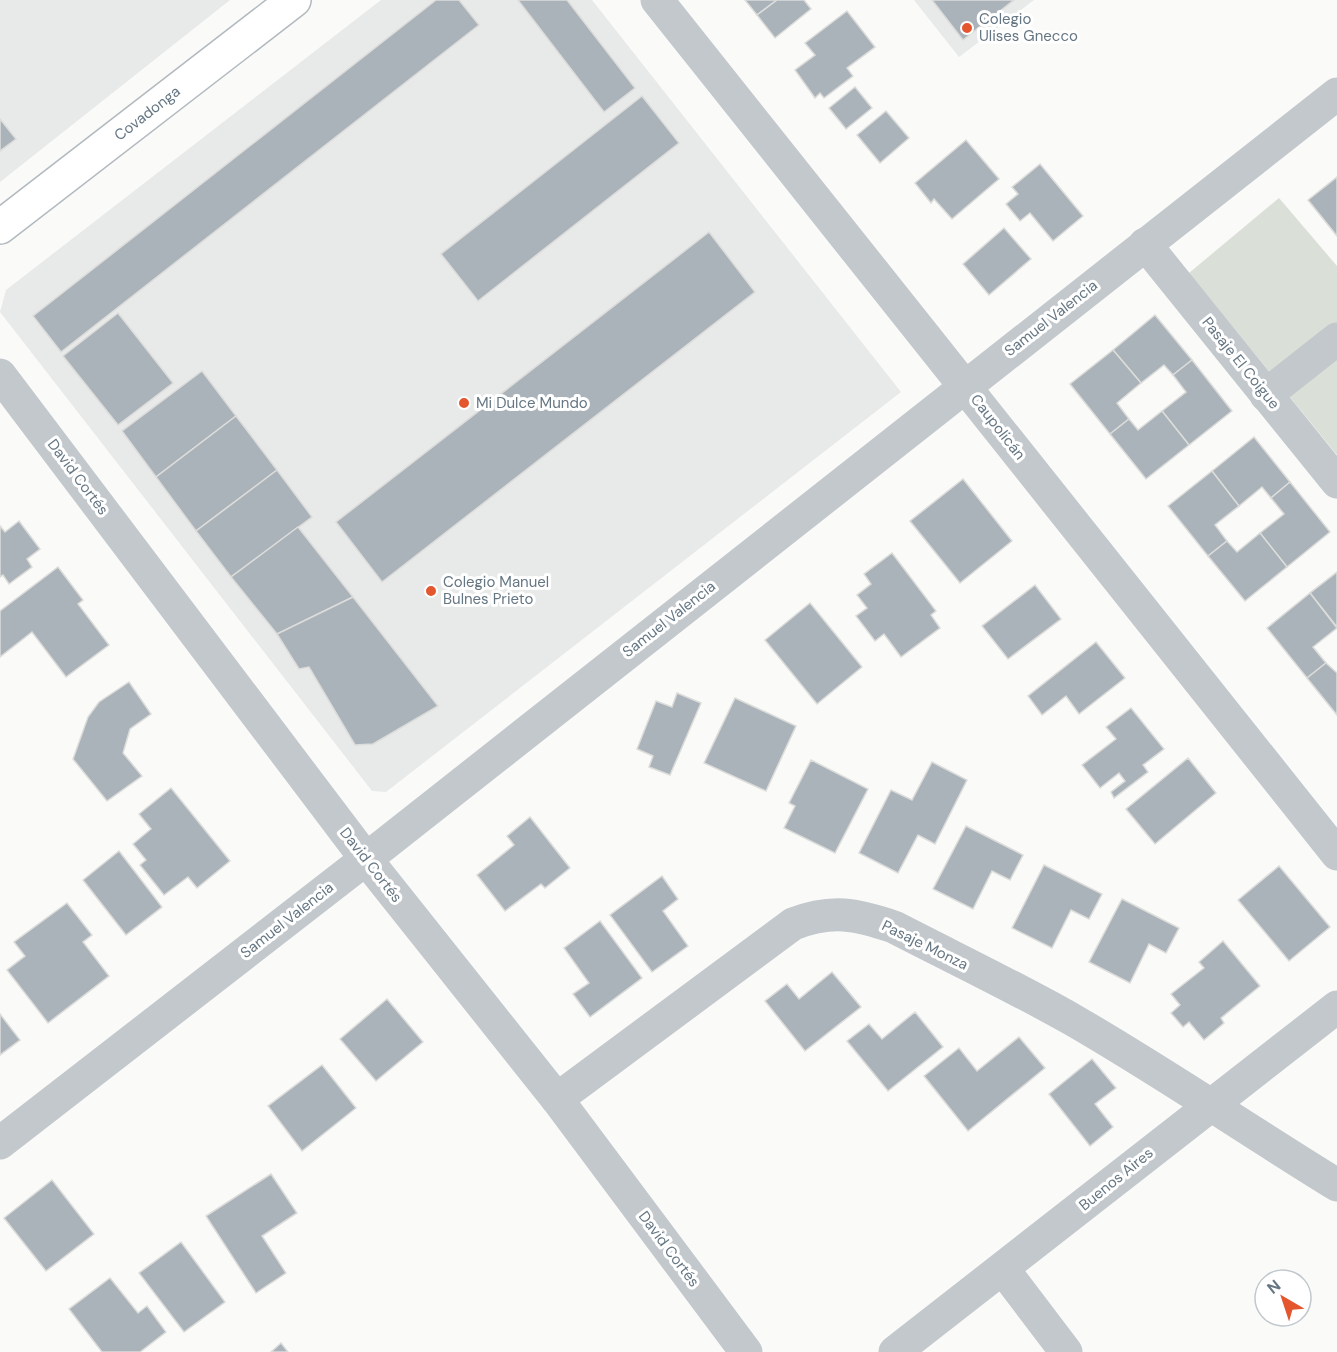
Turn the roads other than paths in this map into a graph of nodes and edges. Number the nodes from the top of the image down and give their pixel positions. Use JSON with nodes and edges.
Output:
{"nodes":[{"id":1,"x":294,"y":0,"type":"edge"},
{"id":2,"x":657,"y":0,"type":"edge"},
{"id":3,"x":1337,"y":94,"type":"edge"},
{"id":4,"x":0,"y":226,"type":"edge"},
{"id":5,"x":1145,"y":244,"type":"junction"},
{"id":6,"x":1337,"y":339,"type":"edge"},
{"id":7,"x":0,"y":375,"type":"edge"},
{"id":8,"x":965,"y":386,"type":"junction"},
{"id":9,"x":1266,"y":395,"type":"junction"},
{"id":10,"x":1337,"y":482,"type":"edge"},
{"id":11,"x":1337,"y":854,"type":"edge"},
{"id":12,"x":366,"y":859,"type":"junction"},
{"id":13,"x":1337,"y":1007,"type":"edge"},
{"id":14,"x":557,"y":1099,"type":"junction"},
{"id":15,"x":1208,"y":1106,"type":"junction"},
{"id":16,"x":0,"y":1143,"type":"edge"},
{"id":17,"x":1337,"y":1185,"type":"edge"},
{"id":18,"x":1003,"y":1269,"type":"junction"},
{"id":19,"x":746,"y":1352,"type":"edge"},
{"id":20,"x":894,"y":1352,"type":"edge"},
{"id":21,"x":1066,"y":1352,"type":"edge"}],
"edges":[{"from":1,"to":4,"type":"main road","name":"Covadonga"},
{"from":2,"to":8,"type":"street","name":"Caupolicán"},
{"from":3,"to":5,"type":"street","name":"Samuel Valencia"},
{"from":5,"to":8,"type":"street","name":"Samuel Valencia"},
{"from":5,"to":9,"type":"street","name":"Pasaje El Coigue"},
{"from":6,"to":9,"type":"street"},
{"from":7,"to":12,"type":"street","name":"David Cortés"},
{"from":8,"to":11,"type":"street","name":"Caupolicán"},
{"from":8,"to":12,"type":"street","name":"Samuel Valencia"},
{"from":9,"to":10,"type":"street","name":"Pasaje El Coigue"},
{"from":12,"to":14,"type":"street","name":"David Cortés"},
{"from":12,"to":16,"type":"street","name":"Samuel Valencia"},
{"from":13,"to":15,"type":"street","name":"Buenos Aires"},
{"from":14,"to":15,"type":"street","name":"Pasaje Monza"},
{"from":14,"to":19,"type":"street","name":"David Cortés"},
{"from":15,"to":17,"type":"street","name":"Pasaje Monza"},
{"from":15,"to":18,"type":"street","name":"Buenos Aires"},
{"from":18,"to":20,"type":"street","name":"Buenos Aires"},
{"from":18,"to":21,"type":"street"}]}
